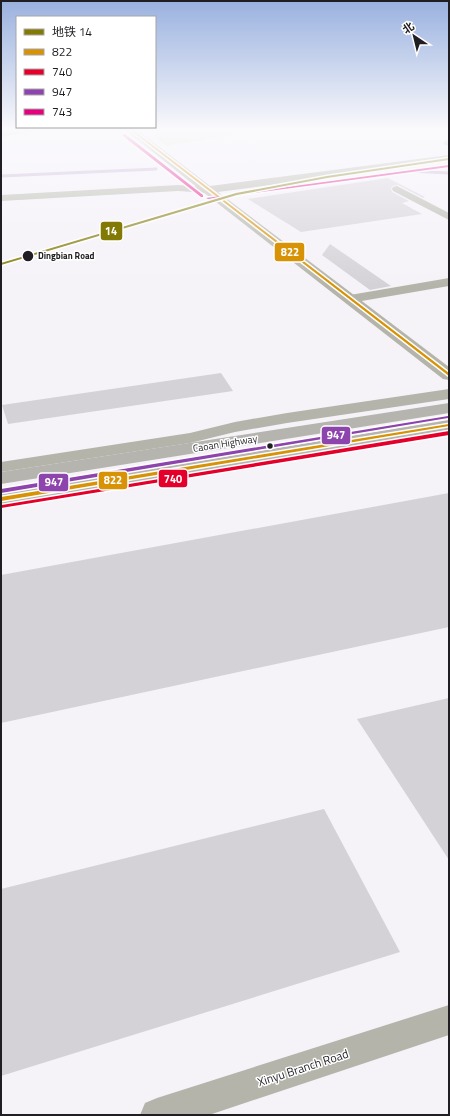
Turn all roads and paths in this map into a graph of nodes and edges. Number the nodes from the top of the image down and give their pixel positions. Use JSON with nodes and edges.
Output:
{"nodes":[{"id":1,"x":195,"y":181,"type":"edge"},
{"id":2,"x":274,"y":181,"type":"edge"},
{"id":3,"x":397,"y":189,"type":"dead end"},
{"id":4,"x":207,"y":190,"type":"junction"},
{"id":5,"x":1,"y":198,"type":"edge"},
{"id":6,"x":449,"y":217,"type":"edge"},
{"id":7,"x":449,"y":282,"type":"edge"},
{"id":8,"x":350,"y":299,"type":"junction"},
{"id":9,"x":449,"y":375,"type":"edge"},
{"id":10,"x":449,"y":394,"type":"edge"},
{"id":11,"x":449,"y":408,"type":"edge"},
{"id":12,"x":449,"y":425,"type":"edge"},
{"id":13,"x":1,"y":466,"type":"edge"},
{"id":14,"x":1,"y":478,"type":"edge"},
{"id":15,"x":1,"y":499,"type":"edge"},
{"id":16,"x":449,"y":1020,"type":"edge"},
{"id":17,"x":157,"y":1115,"type":"edge"}],
"edges":[{"from":1,"to":4,"type":"street"},
{"from":2,"to":4,"type":"street"},
{"from":3,"to":6,"type":"street"},
{"from":4,"to":5,"type":"street"},
{"from":4,"to":8,"type":"street"},
{"from":7,"to":8,"type":"street"},
{"from":8,"to":9,"type":"street"},
{"from":10,"to":13,"type":"street"},
{"from":11,"to":14,"type":"highway","name":"Caoan Highway"},
{"from":12,"to":15,"type":"highway","name":"Caoan Highway"},
{"from":16,"to":17,"type":"street","name":"Xinyu Branch Road"}]}
